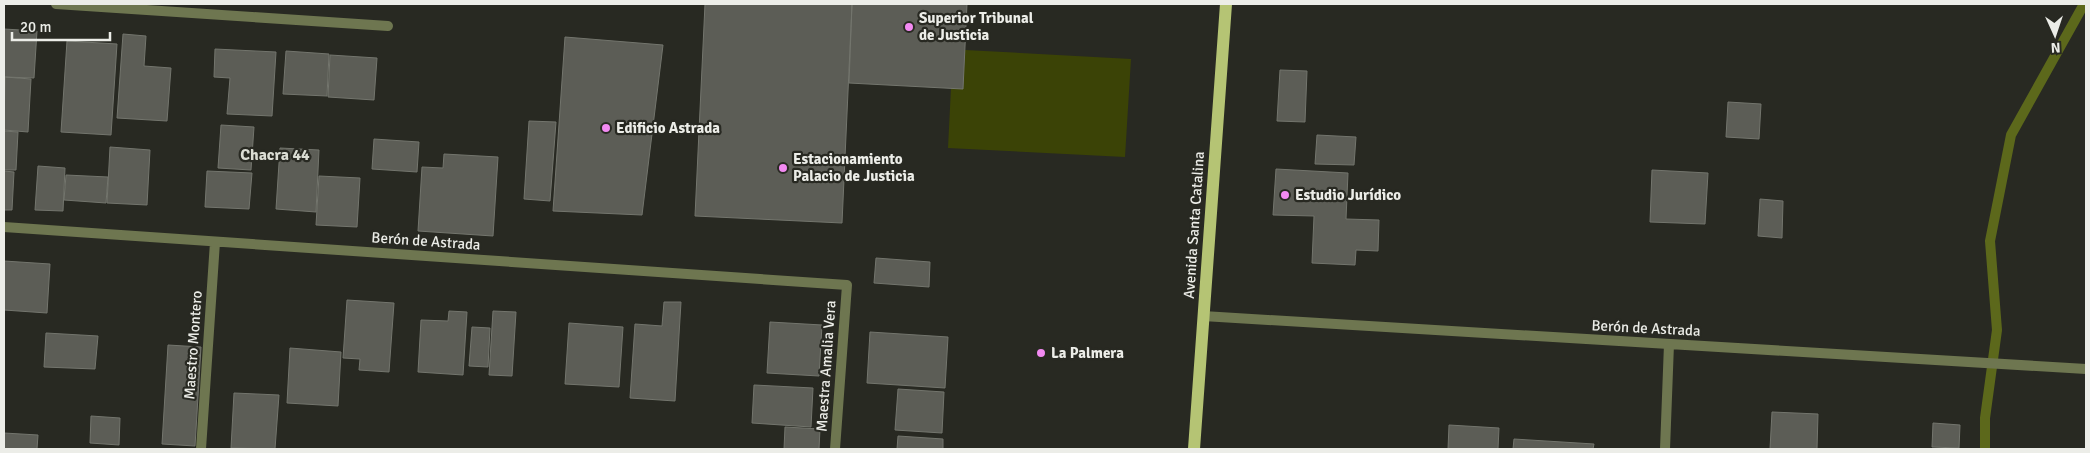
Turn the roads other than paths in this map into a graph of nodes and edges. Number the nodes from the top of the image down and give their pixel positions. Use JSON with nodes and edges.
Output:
{"nodes":[{"id":1,"x":56,"y":4,"type":"edge"},
{"id":2,"x":1226,"y":4,"type":"edge"},
{"id":3,"x":388,"y":26,"type":"dead end"},
{"id":4,"x":4,"y":228,"type":"edge"},
{"id":5,"x":215,"y":242,"type":"junction"},
{"id":6,"x":846,"y":285,"type":"joint"},
{"id":7,"x":1203,"y":316,"type":"junction"},
{"id":8,"x":1669,"y":344,"type":"junction"},
{"id":9,"x":2086,"y":370,"type":"edge"},
{"id":10,"x":201,"y":449,"type":"edge"},
{"id":11,"x":835,"y":449,"type":"edge"},
{"id":12,"x":1194,"y":449,"type":"edge"},
{"id":13,"x":1664,"y":449,"type":"edge"}],
"edges":[{"from":1,"to":3,"type":"street"},
{"from":2,"to":7,"type":"main road","name":"Avenida Santa Catalina"},
{"from":4,"to":5,"type":"street","name":"Berón de Astrada"},
{"from":5,"to":6,"type":"street","name":"Berón de Astrada"},
{"from":5,"to":10,"type":"street","name":"Maestro Montero"},
{"from":6,"to":11,"type":"street","name":"Maestra Amalia Vera"},
{"from":7,"to":8,"type":"street","name":"Berón de Astrada"},
{"from":7,"to":12,"type":"main road","name":"Avenida Santa Catalina"},
{"from":8,"to":9,"type":"street","name":"Berón de Astrada"},
{"from":8,"to":13,"type":"street"}]}
